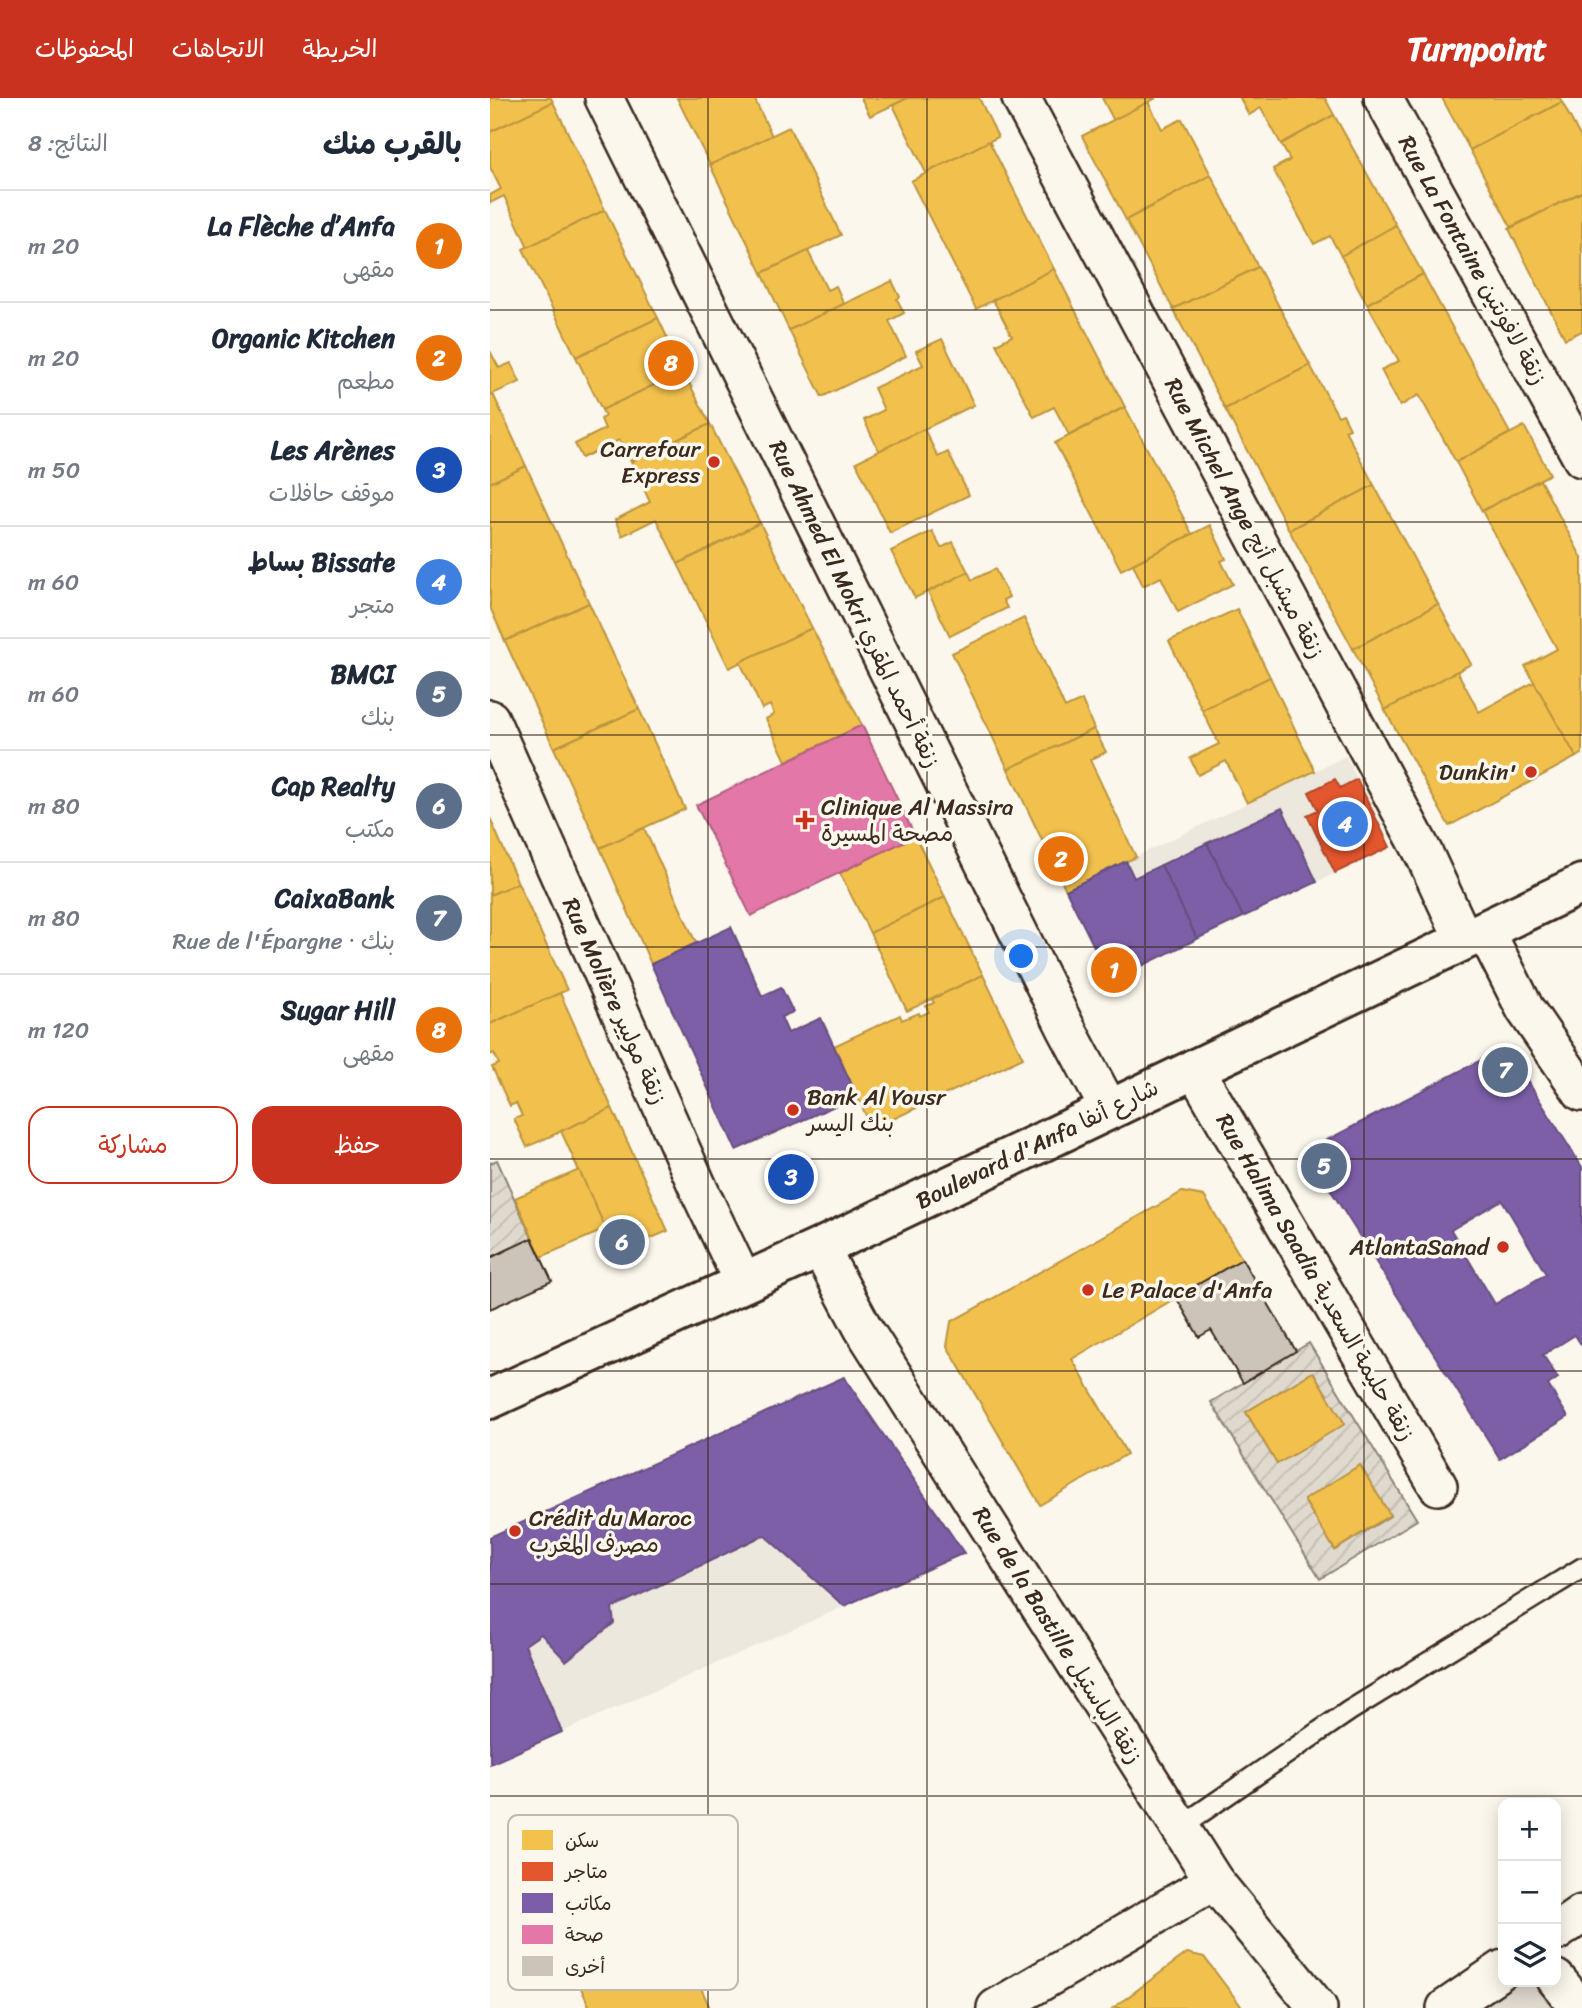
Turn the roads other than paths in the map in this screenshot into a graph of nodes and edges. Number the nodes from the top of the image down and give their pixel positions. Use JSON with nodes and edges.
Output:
{"nodes":[{"id":1,"x":604,"y":98,"type":"edge"},
{"id":2,"x":1021,"y":98,"type":"edge"},
{"id":3,"x":1384,"y":98,"type":"edge"},
{"id":4,"x":1582,"y":458,"type":"edge"},
{"id":5,"x":490,"y":719,"type":"edge"},
{"id":6,"x":1582,"y":884,"type":"edge"},
{"id":7,"x":1475,"y":935,"type":"junction"},
{"id":8,"x":1194,"y":1069,"type":"junction"},
{"id":9,"x":1582,"y":1092,"type":"edge"},
{"id":10,"x":1109,"y":1109,"type":"junction"},
{"id":11,"x":820,"y":1248,"type":"junction"},
{"id":12,"x":743,"y":1282,"type":"junction"},
{"id":13,"x":490,"y":1399,"type":"edge"},
{"id":14,"x":1438,"y":1486,"type":"dead end"},
{"id":15,"x":1582,"y":1568,"type":"edge"},
{"id":16,"x":1180,"y":1827,"type":"junction"},
{"id":17,"x":1214,"y":1881,"type":"junction"},
{"id":18,"x":1582,"y":1914,"type":"edge"},
{"id":19,"x":1561,"y":1929,"type":"edge"},
{"id":20,"x":1498,"y":1972,"type":"edge"},
{"id":21,"x":1561,"y":1985,"type":"edge"},
{"id":22,"x":996,"y":2008,"type":"edge"},
{"id":23,"x":1318,"y":2008,"type":"edge"},
{"id":24,"x":1446,"y":2008,"type":"edge"},
{"id":25,"x":1580,"y":2008,"type":"edge"}],
"edges":[{"from":1,"to":10,"type":"street","name":"Rue Ahmed El Mokri زنقة أحمد المقري"},
{"from":2,"to":7,"type":"street","name":"Rue Michel Ange زنقة ميشبل أنج"},
{"from":3,"to":4,"type":"street","name":"Rue La Fontaine زنقة لافونتين"},
{"from":5,"to":12,"type":"street","name":"Rue Molière زنقة موليير"},
{"from":6,"to":7,"type":"main road","name":"Boulevard d'Anfa شارع أنفا"},
{"from":7,"to":8,"type":"main road","name":"Boulevard d'Anfa شارع أنفا"},
{"from":7,"to":9,"type":"street","name":"Rue Michel Ange زنقة ميشبل أنج"},
{"from":8,"to":10,"type":"main road","name":"Boulevard d'Anfa شارع أنفا"},
{"from":8,"to":14,"type":"street","name":"Rue Halima Saadia زنقة حليمة السعدية"},
{"from":10,"to":11,"type":"main road","name":"Boulevard d'Anfa شارع أنفا"},
{"from":11,"to":12,"type":"main road","name":"Boulevard d'Anfa شارع أنفا"},
{"from":11,"to":16,"type":"street","name":"Rue de la Bastille زنقة الباستيل"},
{"from":12,"to":13,"type":"main road","name":"Boulevard d'Anfa شارع أنفا"},
{"from":15,"to":16,"type":"lane"},
{"from":16,"to":17,"type":"street","name":"Rue de la Bastille زنقة الباستيل"},
{"from":17,"to":22,"type":"street"},
{"from":17,"to":23,"type":"street","name":"Rue de la Bastille زنقة الباستيل"},
{"from":18,"to":19,"type":"street"},
{"from":20,"to":24,"type":"street"},
{"from":21,"to":25,"type":"street"}]}
